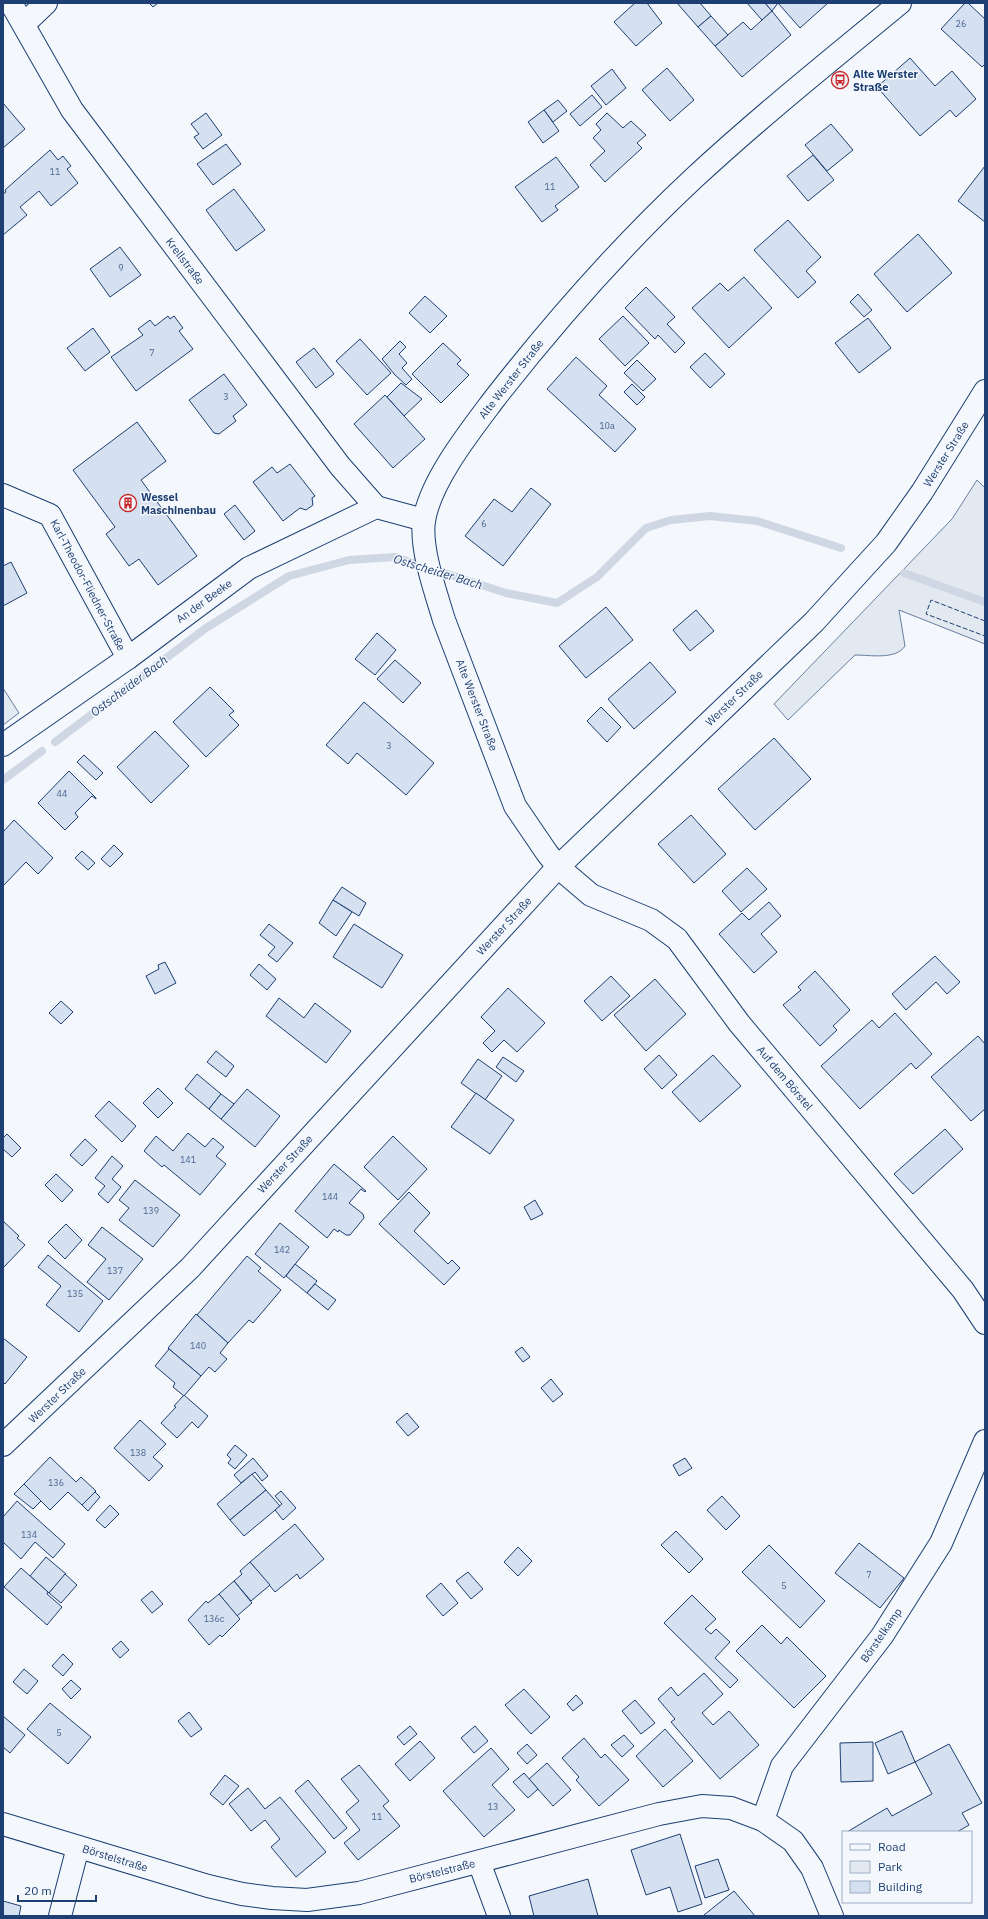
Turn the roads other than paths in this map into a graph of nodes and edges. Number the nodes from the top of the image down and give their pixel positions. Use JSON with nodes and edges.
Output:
{"nodes":[{"id":1,"x":11,"y":3,"type":"edge"},
{"id":2,"x":46,"y":3,"type":"edge"},
{"id":3,"x":900,"y":3,"type":"edge"},
{"id":4,"x":24,"y":24,"type":"junction"},
{"id":5,"x":985,"y":391,"type":"edge"},
{"id":6,"x":3,"y":495,"type":"edge"},
{"id":7,"x":376,"y":507,"type":"junction"},
{"id":8,"x":424,"y":520,"type":"junction"},
{"id":9,"x":128,"y":658,"type":"junction"},
{"id":10,"x":3,"y":745,"type":"edge"},
{"id":11,"x":558,"y":867,"type":"junction"},
{"id":12,"x":985,"y":1323,"type":"edge"},
{"id":13,"x":985,"y":1441,"type":"edge"},
{"id":14,"x":3,"y":1445,"type":"edge"},
{"id":15,"x":763,"y":1820,"type":"junction"},
{"id":16,"x":3,"y":1824,"type":"edge"},
{"id":17,"x":78,"y":1847,"type":"junction"},
{"id":18,"x":479,"y":1862,"type":"junction"},
{"id":19,"x":60,"y":1916,"type":"edge"},
{"id":20,"x":499,"y":1916,"type":"edge"},
{"id":21,"x":832,"y":1916,"type":"edge"}],
"edges":[{"from":1,"to":4,"type":"street","name":"Krellstraße"},
{"from":2,"to":4,"type":"street"},
{"from":3,"to":8,"type":"street","name":"Alte Werster Straße"},
{"from":4,"to":7,"type":"street","name":"Krellstraße"},
{"from":5,"to":11,"type":"street","name":"Werster Straße"},
{"from":6,"to":9,"type":"street","name":"Karl-Theodor-Fliedner-Straße"},
{"from":7,"to":8,"type":"street"},
{"from":7,"to":9,"type":"street","name":"An der Beeke"},
{"from":8,"to":11,"type":"street","name":"Alte Werster Straße"},
{"from":9,"to":10,"type":"street","name":"An der Beeke"},
{"from":11,"to":12,"type":"street","name":"Auf dem Börstel"},
{"from":11,"to":14,"type":"street","name":"Werster Straße"},
{"from":13,"to":15,"type":"street","name":"Börstelkamp"},
{"from":15,"to":18,"type":"street","name":"Börstelstraße"},
{"from":15,"to":21,"type":"street","name":"Börstelstraße"},
{"from":16,"to":17,"type":"street","name":"Börstelstraße"},
{"from":17,"to":18,"type":"street","name":"Börstelstraße"},
{"from":17,"to":19,"type":"street"},
{"from":18,"to":20,"type":"street"}]}
